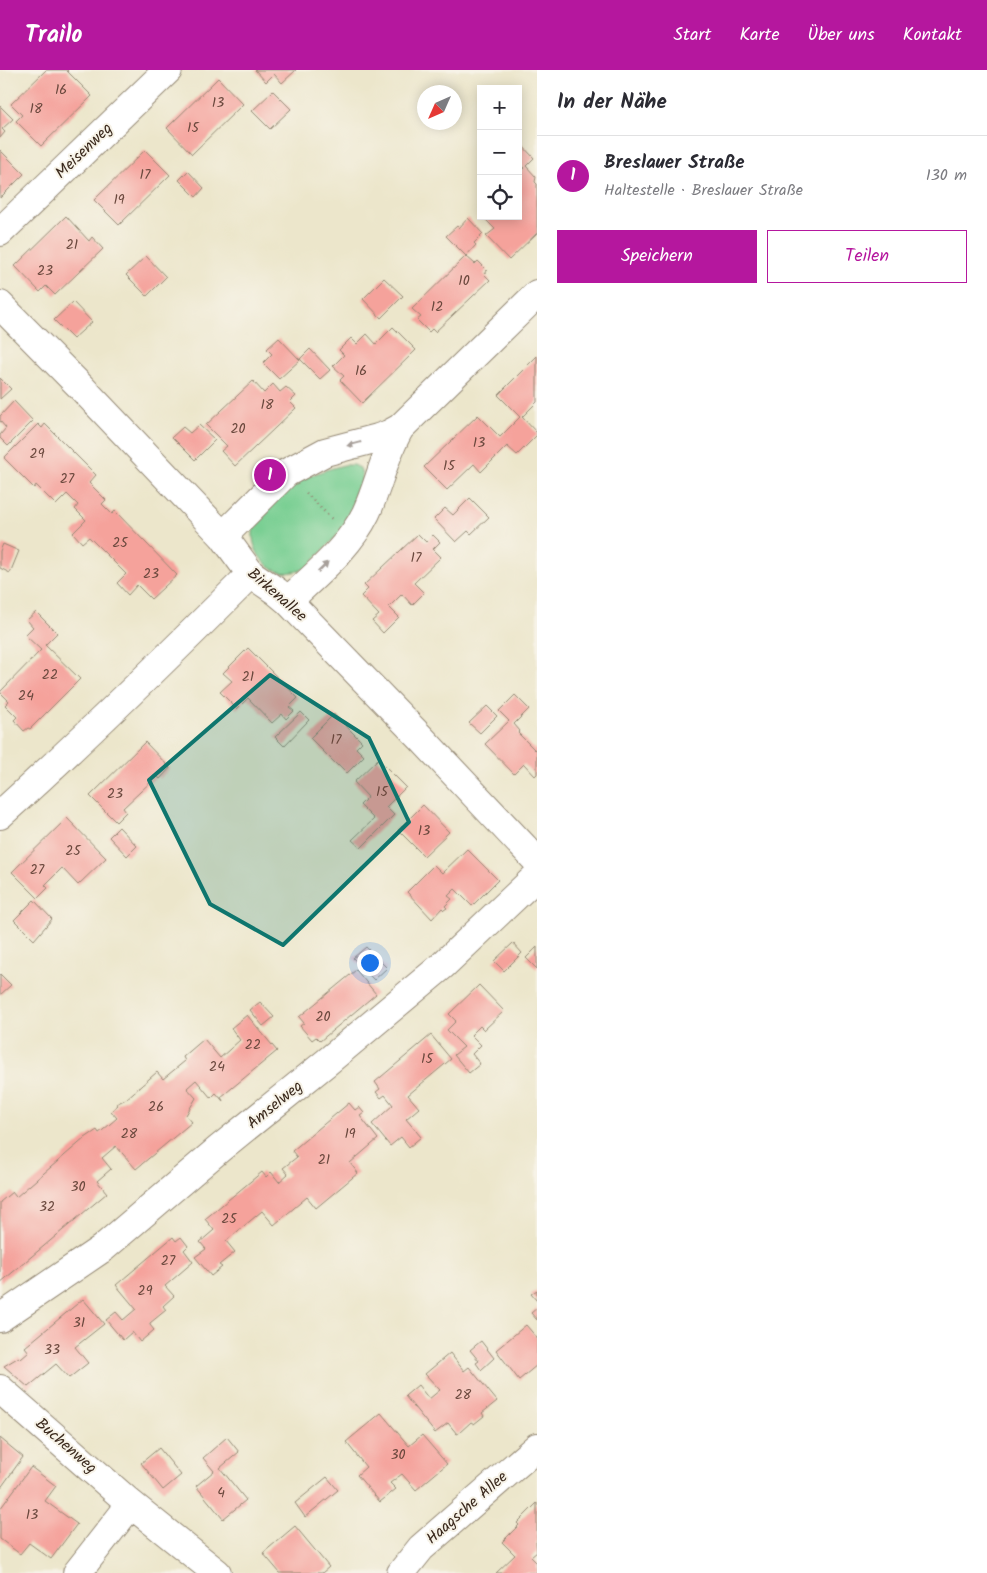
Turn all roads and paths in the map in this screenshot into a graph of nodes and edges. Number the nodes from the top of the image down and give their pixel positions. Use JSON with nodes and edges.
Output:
{"nodes":[{"id":1,"x":168,"y":70,"type":"edge"},
{"id":2,"x":0,"y":232,"type":"edge"},
{"id":3,"x":537,"y":294,"type":"edge"},
{"id":4,"x":0,"y":305,"type":"edge"},
{"id":5,"x":400,"y":428,"type":"junction"},
{"id":6,"x":286,"y":473,"type":"junction"},
{"id":7,"x":223,"y":536,"type":"junction"},
{"id":8,"x":352,"y":538,"type":"junction"},
{"id":9,"x":251,"y":574,"type":"junction"},
{"id":10,"x":288,"y":601,"type":"junction"},
{"id":11,"x":0,"y":815,"type":"edge"},
{"id":12,"x":537,"y":861,"type":"edge"},
{"id":13,"x":537,"y":876,"type":"edge"},
{"id":14,"x":0,"y":1318,"type":"edge"},
{"id":15,"x":0,"y":1389,"type":"edge"},
{"id":16,"x":537,"y":1447,"type":"edge"},
{"id":17,"x":131,"y":1504,"type":"junction"},
{"id":18,"x":77,"y":1573,"type":"edge"},
{"id":19,"x":218,"y":1573,"type":"edge"},
{"id":20,"x":401,"y":1573,"type":"edge"}],
"edges":[{"from":1,"to":2,"type":"street","name":"Meisenweg"},
{"from":3,"to":5,"type":"street"},
{"from":4,"to":7,"type":"street","name":"Birkenallee"},
{"from":5,"to":6,"type":"street","one_way":true},
{"from":5,"to":8,"type":"street"},
{"from":6,"to":7,"type":"street"},
{"from":6,"to":8,"type":"path"},
{"from":7,"to":9,"type":"street","name":"Birkenallee"},
{"from":10,"to":8,"type":"street","one_way":true},
{"from":9,"to":10,"type":"street","name":"Birkenallee"},
{"from":9,"to":11,"type":"street"},
{"from":10,"to":12,"type":"street","name":"Birkenallee"},
{"from":13,"to":14,"type":"street","name":"Amselweg"},
{"from":15,"to":17,"type":"street","name":"Buchenweg"},
{"from":16,"to":20,"type":"street","name":"Haagsche Allee"},
{"from":17,"to":18,"type":"street"},
{"from":17,"to":19,"type":"street","name":"Buchenweg"}]}
